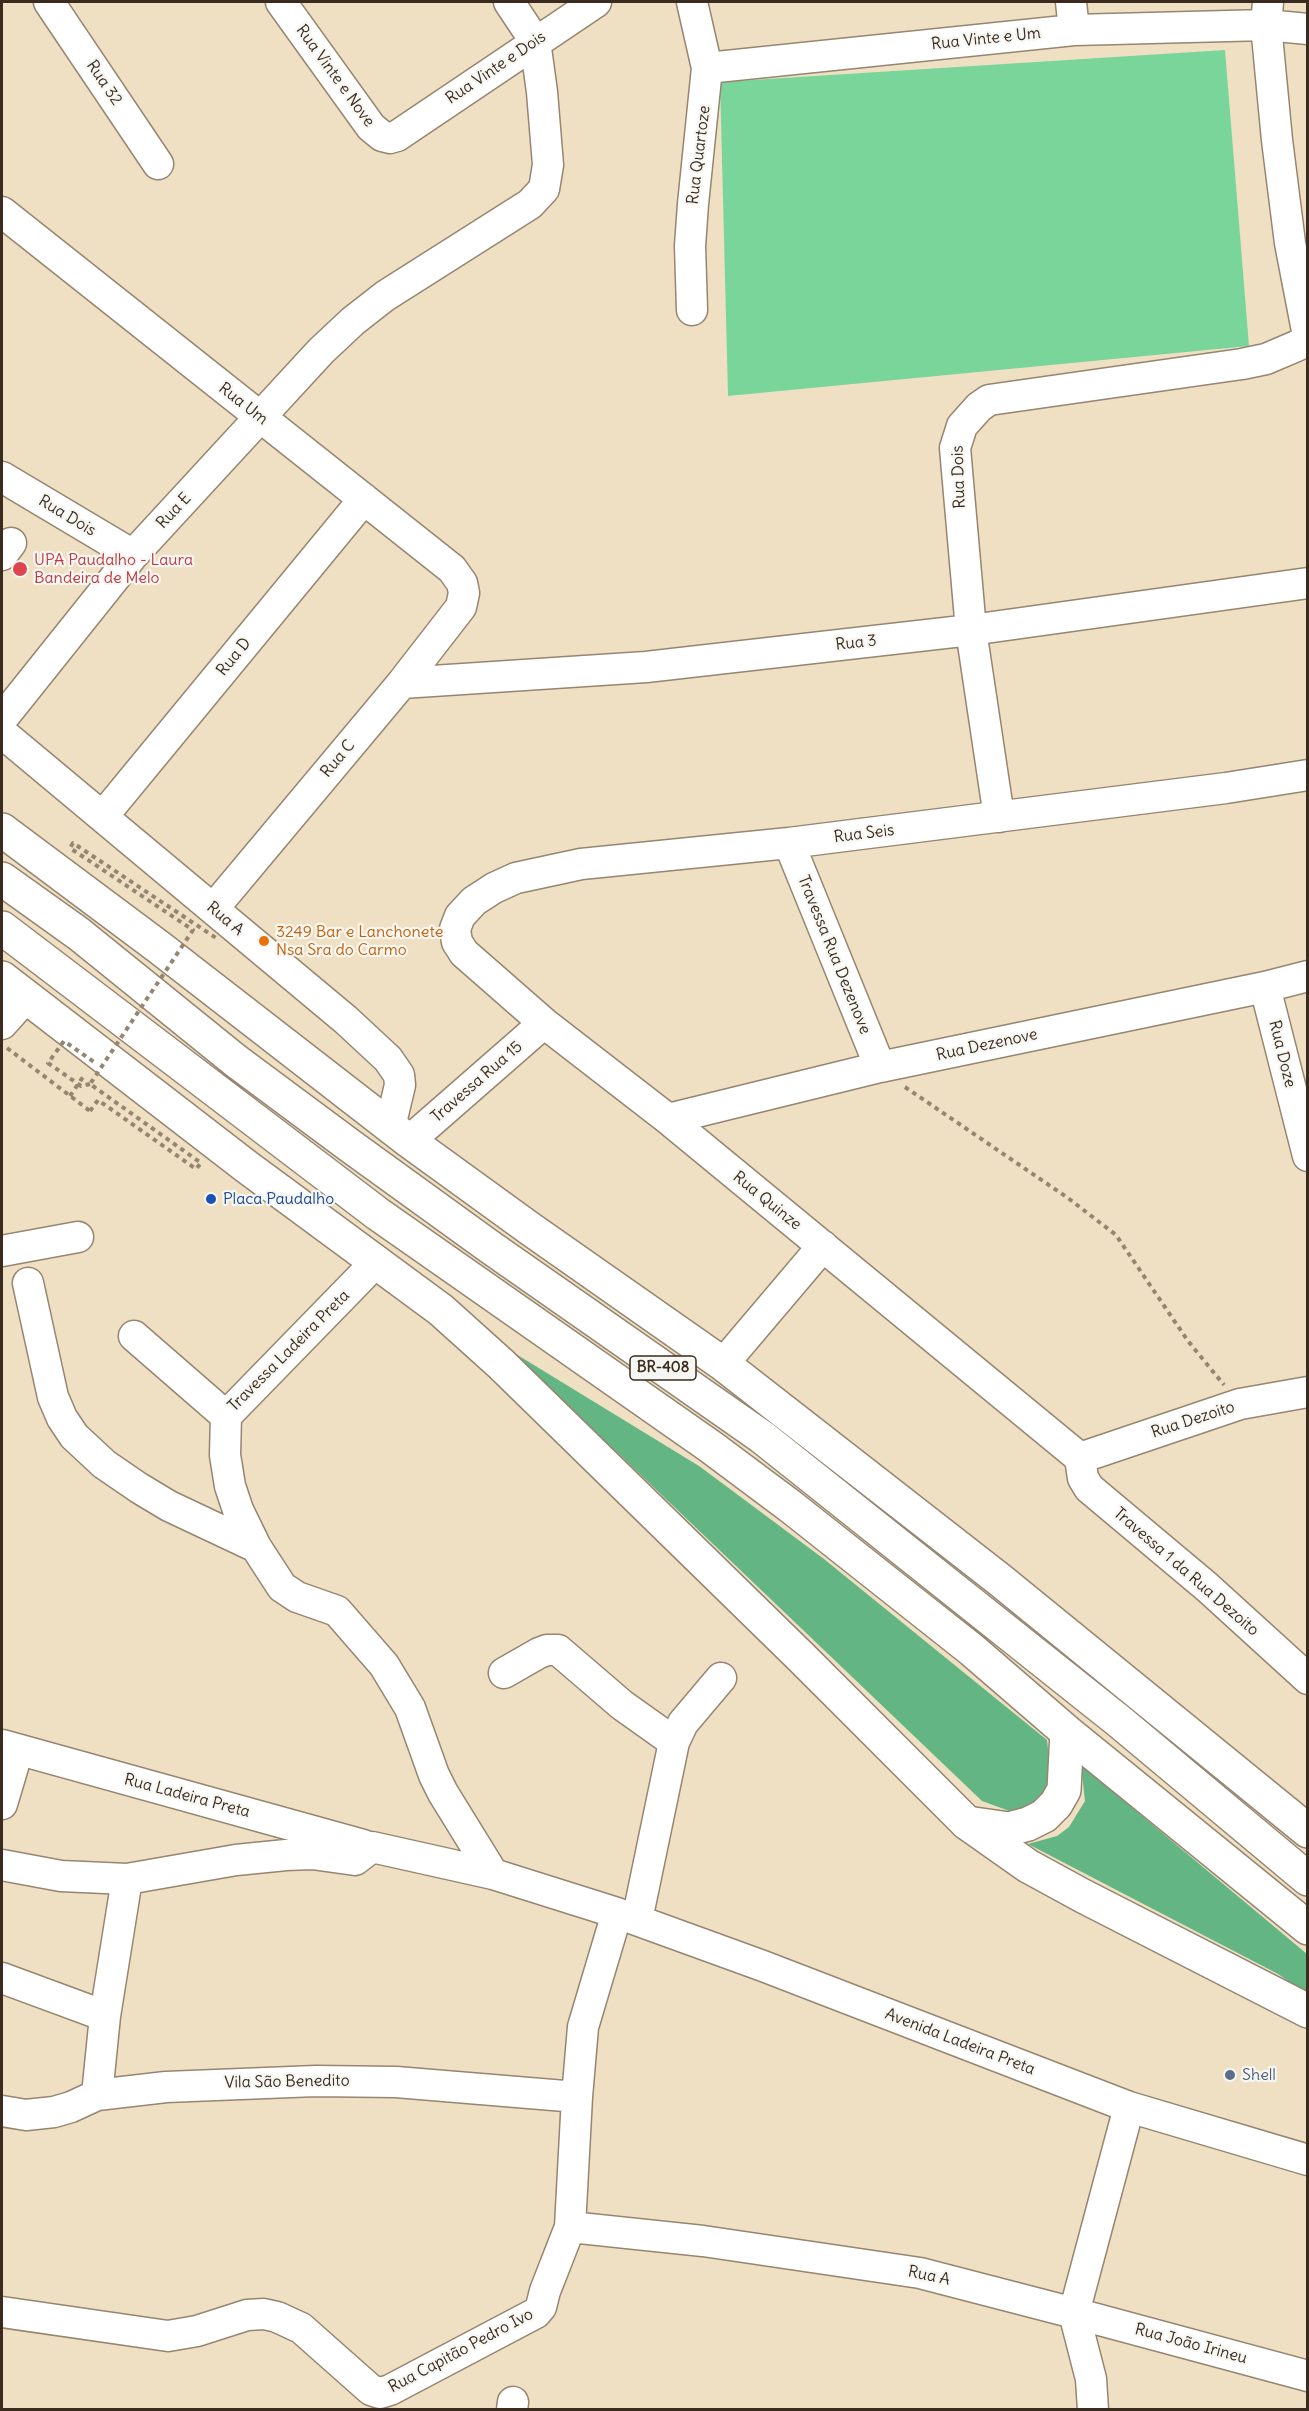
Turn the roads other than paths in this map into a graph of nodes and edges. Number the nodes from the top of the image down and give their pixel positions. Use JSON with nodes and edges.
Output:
{"nodes":[{"id":1,"x":49,"y":2,"type":"edge"},
{"id":2,"x":281,"y":2,"type":"edge"},
{"id":3,"x":509,"y":2,"type":"edge"},
{"id":4,"x":596,"y":2,"type":"edge"},
{"id":5,"x":692,"y":2,"type":"edge"},
{"id":6,"x":1267,"y":13,"type":"edge"},
{"id":7,"x":1072,"y":16,"type":"edge"},
{"id":8,"x":1308,"y":29,"type":"edge"},
{"id":9,"x":535,"y":41,"type":"junction"},
{"id":10,"x":707,"y":68,"type":"junction"},
{"id":11,"x":397,"y":136,"type":"joint"},
{"id":12,"x":158,"y":164,"type":"dead end"},
{"id":13,"x":2,"y":212,"type":"edge"},
{"id":14,"x":692,"y":310,"type":"dead end"},
{"id":15,"x":1308,"y":336,"type":"edge"},
{"id":16,"x":1308,"y":341,"type":"edge"},
{"id":17,"x":261,"y":418,"type":"junction"},
{"id":18,"x":2,"y":477,"type":"edge"},
{"id":19,"x":364,"y":499,"type":"junction"},
{"id":20,"x":133,"y":555,"type":"junction"},
{"id":21,"x":1308,"y":583,"type":"edge"},
{"id":22,"x":462,"y":607,"type":"joint"},
{"id":23,"x":971,"y":630,"type":"junction"},
{"id":24,"x":402,"y":682,"type":"junction"},
{"id":25,"x":2,"y":729,"type":"edge"},
{"id":26,"x":1308,"y":775,"type":"edge"},
{"id":27,"x":103,"y":816,"type":"junction"},
{"id":28,"x":999,"y":817,"type":"junction"},
{"id":29,"x":2,"y":830,"type":"edge"},
{"id":30,"x":789,"y":843,"type":"junction"},
{"id":31,"x":2,"y":879,"type":"edge"},
{"id":32,"x":213,"y":909,"type":"junction"},
{"id":33,"x":2,"y":928,"type":"edge"},
{"id":34,"x":457,"y":942,"type":"joint"},
{"id":35,"x":1308,"y":976,"type":"edge"},
{"id":36,"x":14,"y":987,"type":"edge"},
{"id":37,"x":1265,"y":987,"type":"junction"},
{"id":38,"x":544,"y":1023,"type":"junction"},
{"id":39,"x":2,"y":1024,"type":"edge"},
{"id":40,"x":880,"y":1067,"type":"junction"},
{"id":41,"x":668,"y":1119,"type":"junction"},
{"id":42,"x":400,"y":1134,"type":"junction"},
{"id":43,"x":1308,"y":1156,"type":"edge"},
{"id":44,"x":78,"y":1237,"type":"dead end"},
{"id":45,"x":823,"y":1246,"type":"junction"},
{"id":46,"x":2,"y":1251,"type":"edge"},
{"id":47,"x":377,"y":1261,"type":"junction"},
{"id":48,"x":28,"y":1283,"type":"dead end"},
{"id":49,"x":134,"y":1336,"type":"dead end"},
{"id":50,"x":723,"y":1364,"type":"junction"},
{"id":51,"x":1308,"y":1392,"type":"edge"},
{"id":52,"x":225,"y":1416,"type":"junction"},
{"id":53,"x":1080,"y":1458,"type":"junction"},
{"id":54,"x":256,"y":1547,"type":"junction"},
{"id":55,"x":504,"y":1672,"type":"dead end"},
{"id":56,"x":721,"y":1678,"type":"dead end"},
{"id":57,"x":1308,"y":1679,"type":"edge"},
{"id":58,"x":1067,"y":1732,"type":"junction"},
{"id":59,"x":674,"y":1742,"type":"junction"},
{"id":60,"x":10,"y":1748,"type":"edge"},
{"id":61,"x":2,"y":1804,"type":"edge"},
{"id":62,"x":966,"y":1823,"type":"junction"},
{"id":63,"x":1308,"y":1831,"type":"edge"},
{"id":64,"x":372,"y":1847,"type":"junction"},
{"id":65,"x":2,"y":1865,"type":"edge"},
{"id":66,"x":494,"y":1874,"type":"junction"},
{"id":67,"x":127,"y":1879,"type":"junction"},
{"id":68,"x":1308,"y":1879,"type":"edge"},
{"id":69,"x":627,"y":1916,"type":"junction"},
{"id":70,"x":1308,"y":1928,"type":"edge"},
{"id":71,"x":2,"y":1978,"type":"edge"},
{"id":72,"x":1308,"y":2011,"type":"edge"},
{"id":73,"x":105,"y":2016,"type":"junction"},
{"id":74,"x":97,"y":2095,"type":"junction"},
{"id":75,"x":577,"y":2097,"type":"junction"},
{"id":76,"x":1129,"y":2107,"type":"junction"},
{"id":77,"x":2,"y":2111,"type":"edge"},
{"id":78,"x":1308,"y":2160,"type":"edge"},
{"id":79,"x":570,"y":2227,"type":"junction"},
{"id":80,"x":2,"y":2312,"type":"edge"},
{"id":81,"x":1074,"y":2313,"type":"junction"},
{"id":82,"x":1308,"y":2376,"type":"edge"},
{"id":83,"x":372,"y":2400,"type":"edge"},
{"id":84,"x":1093,"y":2409,"type":"edge"}],
"edges":[{"from":1,"to":12,"type":"street","name":"Rua 32"},
{"from":2,"to":11,"type":"street","name":"Rua Vinte e Nove"},
{"from":3,"to":9,"type":"street"},
{"from":4,"to":9,"type":"street","name":"Rua Vinte e Dois"},
{"from":5,"to":10,"type":"street","name":"Rua Quartoze"},
{"from":6,"to":7,"type":"street","name":"Rua Vinte e Um"},
{"from":6,"to":8,"type":"street","name":"Rua Vinte e Um"},
{"from":6,"to":15,"type":"street"},
{"from":7,"to":10,"type":"street","name":"Rua Vinte e Um"},
{"from":9,"to":11,"type":"street","name":"Rua Vinte e Dois"},
{"from":9,"to":17,"type":"street","name":"Rua E"},
{"from":10,"to":14,"type":"street","name":"Rua Quartoze"},
{"from":13,"to":17,"type":"street","name":"Rua Um"},
{"from":16,"to":23,"type":"street","name":"Rua Dois"},
{"from":17,"to":19,"type":"street","name":"Rua Um"},
{"from":17,"to":20,"type":"street","name":"Rua E"},
{"from":18,"to":20,"type":"street","name":"Rua Dois"},
{"from":19,"to":22,"type":"street","name":"Rua Um"},
{"from":19,"to":27,"type":"street","name":"Rua D"},
{"from":20,"to":25,"type":"street","name":"Rua E"},
{"from":21,"to":23,"type":"street","name":"Rua 3"},
{"from":22,"to":24,"type":"street","name":"Rua C"},
{"from":23,"to":24,"type":"street","name":"Rua 3"},
{"from":23,"to":28,"type":"street","name":"Rua Dois"},
{"from":24,"to":32,"type":"street","name":"Rua C"},
{"from":25,"to":27,"type":"street","name":"Rua A"},
{"from":26,"to":28,"type":"street","name":"Rua Seis"},
{"from":27,"to":32,"type":"street","name":"Rua A"},
{"from":28,"to":30,"type":"street","name":"Rua Seis"},
{"from":29,"to":42,"type":"main road"},
{"from":30,"to":34,"type":"street","name":"Rua Seis"},
{"from":30,"to":40,"type":"street","name":"Travessa Rua Dezenove"},
{"from":31,"to":68,"type":"main road","number":"BR-408"},
{"from":32,"to":42,"type":"street","name":"Rua A"},
{"from":33,"to":58,"type":"main road","number":"BR-408"},
{"from":34,"to":38,"type":"street","name":"Rua Quinze"},
{"from":35,"to":37,"type":"street","name":"Rua Dezenove"},
{"from":36,"to":39,"type":"street"},
{"from":36,"to":47,"type":"main road"},
{"from":37,"to":40,"type":"street","name":"Rua Dezenove"},
{"from":37,"to":43,"type":"street","name":"Rua Doze"},
{"from":38,"to":41,"type":"street","name":"Rua Quinze"},
{"from":38,"to":42,"type":"street","name":"Travessa Rua 15"},
{"from":40,"to":41,"type":"street","name":"Rua Dezenove"},
{"from":41,"to":45,"type":"street","name":"Rua Quinze"},
{"from":42,"to":50,"type":"main road"},
{"from":44,"to":46,"type":"street"},
{"from":45,"to":50,"type":"street"},
{"from":45,"to":53,"type":"street","name":"Rua Quinze"},
{"from":47,"to":52,"type":"street","name":"Travessa Ladeira Preta"},
{"from":47,"to":62,"type":"main road"},
{"from":48,"to":54,"type":"street"},
{"from":49,"to":52,"type":"street"},
{"from":50,"to":63,"type":"main road"},
{"from":51,"to":53,"type":"street","name":"Rua Dezoito"},
{"from":52,"to":54,"type":"street","name":"Travessa Ladeira Preta"},
{"from":53,"to":57,"type":"street","name":"Travessa 1 da Rua Dezoito"},
{"from":54,"to":66,"type":"street","name":"Travessa Ladeira Preta"},
{"from":55,"to":59,"type":"street"},
{"from":56,"to":59,"type":"street","name":"Rua Capitão Pedro Ivo"},
{"from":58,"to":62,"type":"main road"},
{"from":58,"to":70,"type":"main road","number":"BR-408"},
{"from":59,"to":69,"type":"street","name":"Rua Capitão Pedro Ivo"},
{"from":60,"to":61,"type":"street"},
{"from":60,"to":64,"type":"street","name":"Rua Ladeira Preta"},
{"from":62,"to":72,"type":"main road"},
{"from":64,"to":66,"type":"street","name":"Rua Ladeira Preta"},
{"from":64,"to":67,"type":"street"},
{"from":65,"to":67,"type":"street"},
{"from":66,"to":69,"type":"street"},
{"from":67,"to":73,"type":"street"},
{"from":69,"to":75,"type":"street","name":"Rua Capitão Pedro Ivo"},
{"from":69,"to":76,"type":"street","name":"Avenida Ladeira Preta"},
{"from":71,"to":73,"type":"street"},
{"from":73,"to":74,"type":"street"},
{"from":74,"to":75,"type":"street","name":"Vila São Benedito"},
{"from":74,"to":77,"type":"street","name":"Vila São Benedito"},
{"from":75,"to":79,"type":"street","name":"Rua Capitão Pedro Ivo"},
{"from":76,"to":78,"type":"street","name":"Avenida Ladeira Preta"},
{"from":76,"to":81,"type":"street"},
{"from":79,"to":81,"type":"street","name":"Rua A"},
{"from":79,"to":83,"type":"street","name":"Rua Capitão Pedro Ivo"},
{"from":80,"to":83,"type":"street","name":"Rua Capitão Pedro Ivo"},
{"from":81,"to":82,"type":"street","name":"Rua João Irineu"},
{"from":81,"to":84,"type":"street"}]}
